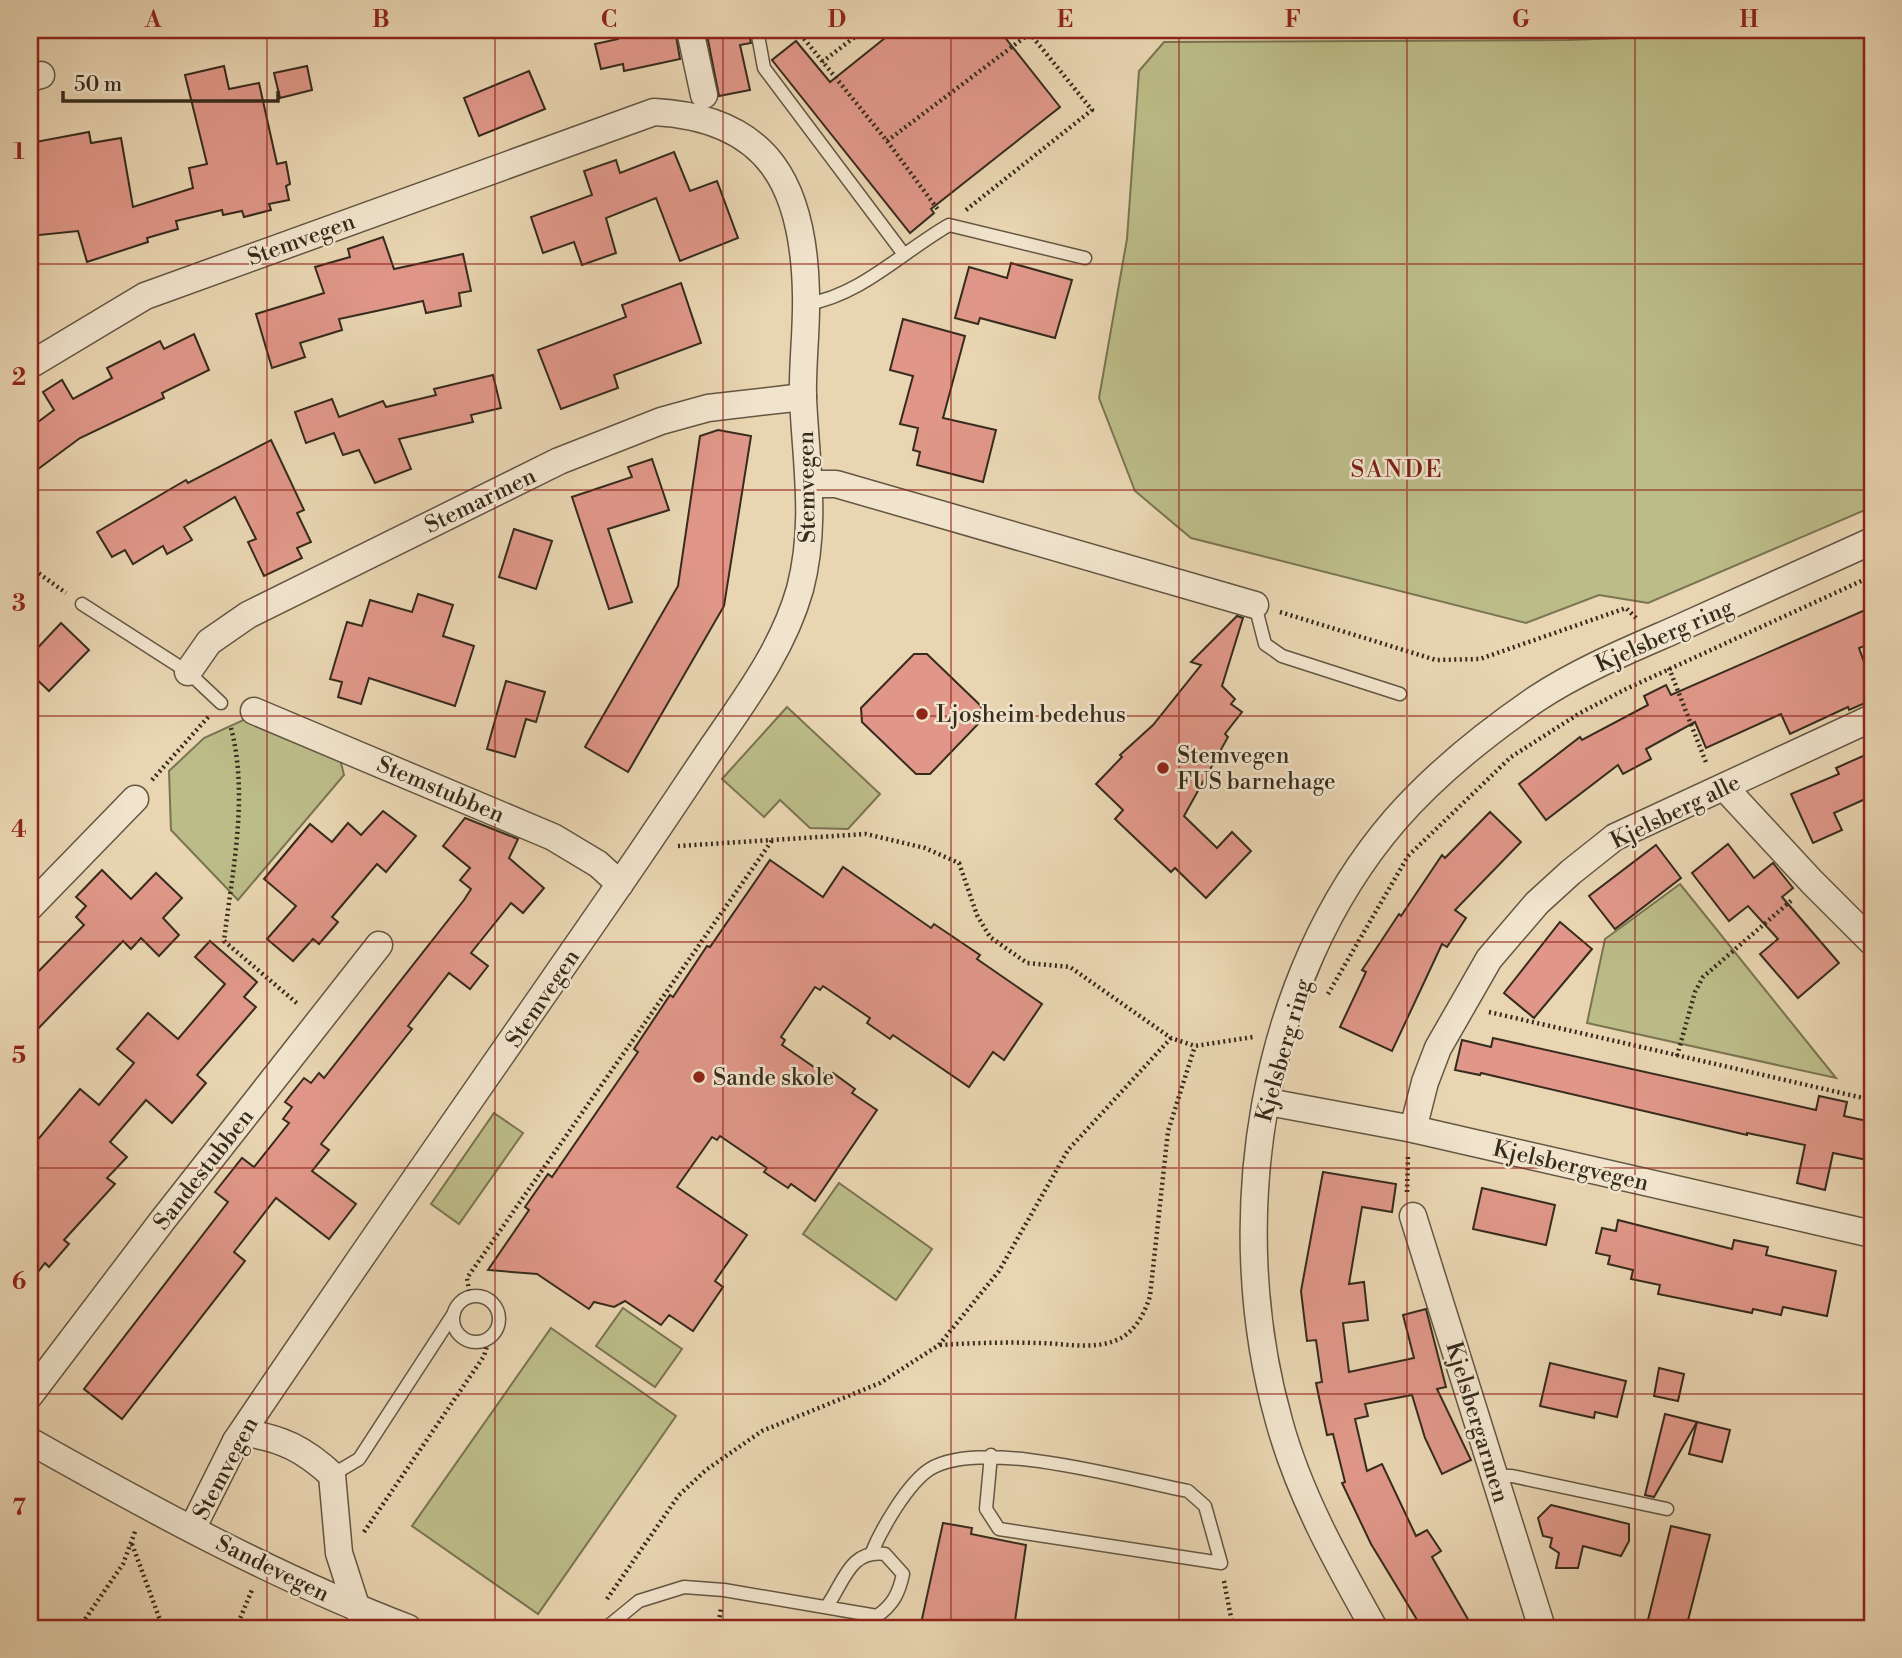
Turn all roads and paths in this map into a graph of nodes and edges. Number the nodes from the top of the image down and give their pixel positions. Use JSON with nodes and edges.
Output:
{"nodes":[{"id":1,"x":690,"y":30,"type":"edge"},
{"id":2,"x":757,"y":30,"type":"edge"},
{"id":3,"x":797,"y":30,"type":"edge"},
{"id":4,"x":864,"y":30,"type":"edge"},
{"id":5,"x":1028,"y":32,"type":"edge"},
{"id":6,"x":822,"y":62,"type":"junction"},
{"id":7,"x":704,"y":95,"type":"dead end"},
{"id":8,"x":887,"y":141,"type":"junction"},
{"id":9,"x":948,"y":225,"type":"junction"},
{"id":10,"x":903,"y":253,"type":"junction"},
{"id":11,"x":1085,"y":258,"type":"dead end"},
{"id":12,"x":807,"y":304,"type":"junction"},
{"id":13,"x":30,"y":365,"type":"edge"},
{"id":14,"x":803,"y":397,"type":"junction"},
{"id":15,"x":811,"y":484,"type":"junction"},
{"id":16,"x":1872,"y":541,"type":"edge"},
{"id":17,"x":30,"y":567,"type":"edge"},
{"id":18,"x":1872,"y":576,"type":"edge"},
{"id":19,"x":82,"y":604,"type":"joint"},
{"id":20,"x":1255,"y":605,"type":"junction"},
{"id":21,"x":1642,"y":625,"type":"dead end"},
{"id":22,"x":1669,"y":668,"type":"junction"},
{"id":23,"x":188,"y":672,"type":"junction"},
{"id":24,"x":1400,"y":694,"type":"dead end"},
{"id":25,"x":220,"y":703,"type":"junction"},
{"id":26,"x":254,"y":711,"type":"dead end"},
{"id":27,"x":1872,"y":718,"type":"edge"},
{"id":28,"x":1724,"y":787,"type":"junction"},
{"id":29,"x":135,"y":799,"type":"joint"},
{"id":30,"x":773,"y":839,"type":"junction"},
{"id":31,"x":668,"y":847,"type":"dead end"},
{"id":32,"x":1812,"y":882,"type":"junction"},
{"id":33,"x":620,"y":884,"type":"junction"},
{"id":34,"x":30,"y":907,"type":"edge"},
{"id":35,"x":1872,"y":942,"type":"edge"},
{"id":36,"x":379,"y":945,"type":"dead end"},
{"id":37,"x":1322,"y":1005,"type":"dead end"},
{"id":38,"x":1461,"y":1006,"type":"junction"},
{"id":39,"x":318,"y":1022,"type":"junction"},
{"id":40,"x":1261,"y":1035,"type":"dead end"},
{"id":41,"x":1171,"y":1038,"type":"junction"},
{"id":42,"x":1195,"y":1046,"type":"junction"},
{"id":43,"x":1676,"y":1056,"type":"junction"},
{"id":44,"x":1872,"y":1100,"type":"edge"},
{"id":45,"x":1268,"y":1102,"type":"junction"},
{"id":46,"x":1413,"y":1129,"type":"junction"},
{"id":47,"x":1413,"y":1216,"type":"joint"},
{"id":48,"x":1872,"y":1234,"type":"edge"},
{"id":49,"x":470,"y":1297,"type":"junction"},
{"id":50,"x":454,"y":1313,"type":"junction"},
{"id":51,"x":489,"y":1339,"type":"junction"},
{"id":52,"x":939,"y":1345,"type":"junction"},
{"id":53,"x":30,"y":1395,"type":"edge"},
{"id":54,"x":30,"y":1441,"type":"edge"},
{"id":55,"x":236,"y":1441,"type":"junction"},
{"id":56,"x":991,"y":1455,"type":"junction"},
{"id":57,"x":332,"y":1475,"type":"junction"},
{"id":58,"x":1495,"y":1476,"type":"junction"},
{"id":59,"x":1667,"y":1509,"type":"dead end"},
{"id":60,"x":137,"y":1525,"type":"dead end"},
{"id":61,"x":192,"y":1529,"type":"junction"},
{"id":62,"x":359,"y":1540,"type":"dead end"},
{"id":63,"x":132,"y":1543,"type":"junction"},
{"id":64,"x":872,"y":1552,"type":"junction"},
{"id":65,"x":1220,"y":1563,"type":"junction"},
{"id":66,"x":254,"y":1586,"type":"dead end"},
{"id":67,"x":602,"y":1606,"type":"dead end"},
{"id":68,"x":827,"y":1606,"type":"junction"},
{"id":69,"x":357,"y":1609,"type":"junction"},
{"id":70,"x":79,"y":1628,"type":"edge"},
{"id":71,"x":163,"y":1628,"type":"edge"},
{"id":72,"x":236,"y":1628,"type":"edge"},
{"id":73,"x":408,"y":1628,"type":"edge"},
{"id":74,"x":606,"y":1628,"type":"edge"},
{"id":75,"x":1233,"y":1628,"type":"edge"},
{"id":76,"x":1374,"y":1628,"type":"edge"},
{"id":77,"x":1542,"y":1628,"type":"edge"}],
"edges":[{"from":1,"to":7,"type":"street"},
{"from":2,"to":10,"type":"lane"},
{"from":3,"to":6,"type":"path"},
{"from":4,"to":6,"type":"path"},
{"from":5,"to":8,"type":"path"},
{"from":5,"to":9,"type":"path"},
{"from":6,"to":8,"type":"path"},
{"from":8,"to":9,"type":"path"},
{"from":9,"to":10,"type":"lane"},
{"from":9,"to":11,"type":"lane"},
{"from":10,"to":12,"type":"lane"},
{"from":12,"to":13,"type":"street","name":"Stemvegen"},
{"from":12,"to":14,"type":"street","name":"Stemvegen"},
{"from":14,"to":15,"type":"street","name":"Stemvegen"},
{"from":14,"to":23,"type":"street","name":"Stemarmen"},
{"from":15,"to":20,"type":"street"},
{"from":15,"to":33,"type":"street","name":"Stemvegen"},
{"from":16,"to":45,"type":"street","name":"Kjelsberg ring"},
{"from":17,"to":19,"type":"path"},
{"from":18,"to":22,"type":"path"},
{"from":19,"to":23,"type":"lane"},
{"from":20,"to":21,"type":"path"},
{"from":20,"to":24,"type":"lane"},
{"from":22,"to":28,"type":"path"},
{"from":22,"to":37,"type":"path"},
{"from":23,"to":25,"type":"lane"},
{"from":25,"to":29,"type":"path"},
{"from":25,"to":39,"type":"path"},
{"from":26,"to":33,"type":"street","name":"Stemstubben"},
{"from":27,"to":28,"type":"street","name":"Kjelsberg alle"},
{"from":28,"to":32,"type":"street"},
{"from":28,"to":38,"type":"street","name":"Kjelsberg alle"},
{"from":29,"to":34,"type":"street"},
{"from":30,"to":31,"type":"path"},
{"from":30,"to":41,"type":"path"},
{"from":30,"to":49,"type":"path"},
{"from":32,"to":35,"type":"street"},
{"from":32,"to":43,"type":"path"},
{"from":33,"to":55,"type":"street","name":"Stemvegen"},
{"from":36,"to":39,"type":"street","name":"Sandestubben"},
{"from":38,"to":43,"type":"path"},
{"from":38,"to":46,"type":"street","name":"Kjelsberg alle"},
{"from":39,"to":53,"type":"street","name":"Sandestubben"},
{"from":40,"to":42,"type":"path"},
{"from":41,"to":42,"type":"path"},
{"from":41,"to":52,"type":"path"},
{"from":42,"to":52,"type":"path"},
{"from":43,"to":44,"type":"path"},
{"from":45,"to":46,"type":"street","name":"Kjelsbergvegen"},
{"from":45,"to":76,"type":"street","name":"Kjelsberg ring"},
{"from":46,"to":47,"type":"path"},
{"from":46,"to":48,"type":"street","name":"Kjelsbergvegen"},
{"from":47,"to":58,"type":"street","name":"Kjelsbergarmen"},
{"from":49,"to":50,"type":"lane"},
{"from":49,"to":51,"type":"lane"},
{"from":50,"to":51,"type":"lane"},
{"from":50,"to":57,"type":"lane"},
{"from":51,"to":62,"type":"path"},
{"from":52,"to":67,"type":"path"},
{"from":54,"to":61,"type":"street","name":"Sandevegen"},
{"from":55,"to":57,"type":"street"},
{"from":55,"to":61,"type":"street","name":"Stemvegen"},
{"from":56,"to":64,"type":"lane"},
{"from":56,"to":65,"type":"lane"},
{"from":56,"to":65,"type":"lane"},
{"from":57,"to":69,"type":"street"},
{"from":58,"to":59,"type":"lane"},
{"from":58,"to":77,"type":"street","name":"Kjelsbergarmen"},
{"from":60,"to":63,"type":"path"},
{"from":61,"to":69,"type":"street","name":"Sandevegen"},
{"from":63,"to":70,"type":"path"},
{"from":63,"to":71,"type":"path"},
{"from":64,"to":68,"type":"lane"},
{"from":64,"to":68,"type":"lane"},
{"from":65,"to":75,"type":"path"},
{"from":66,"to":72,"type":"path"},
{"from":68,"to":74,"type":"lane"},
{"from":69,"to":73,"type":"street","name":"Sandevegen"}]}
